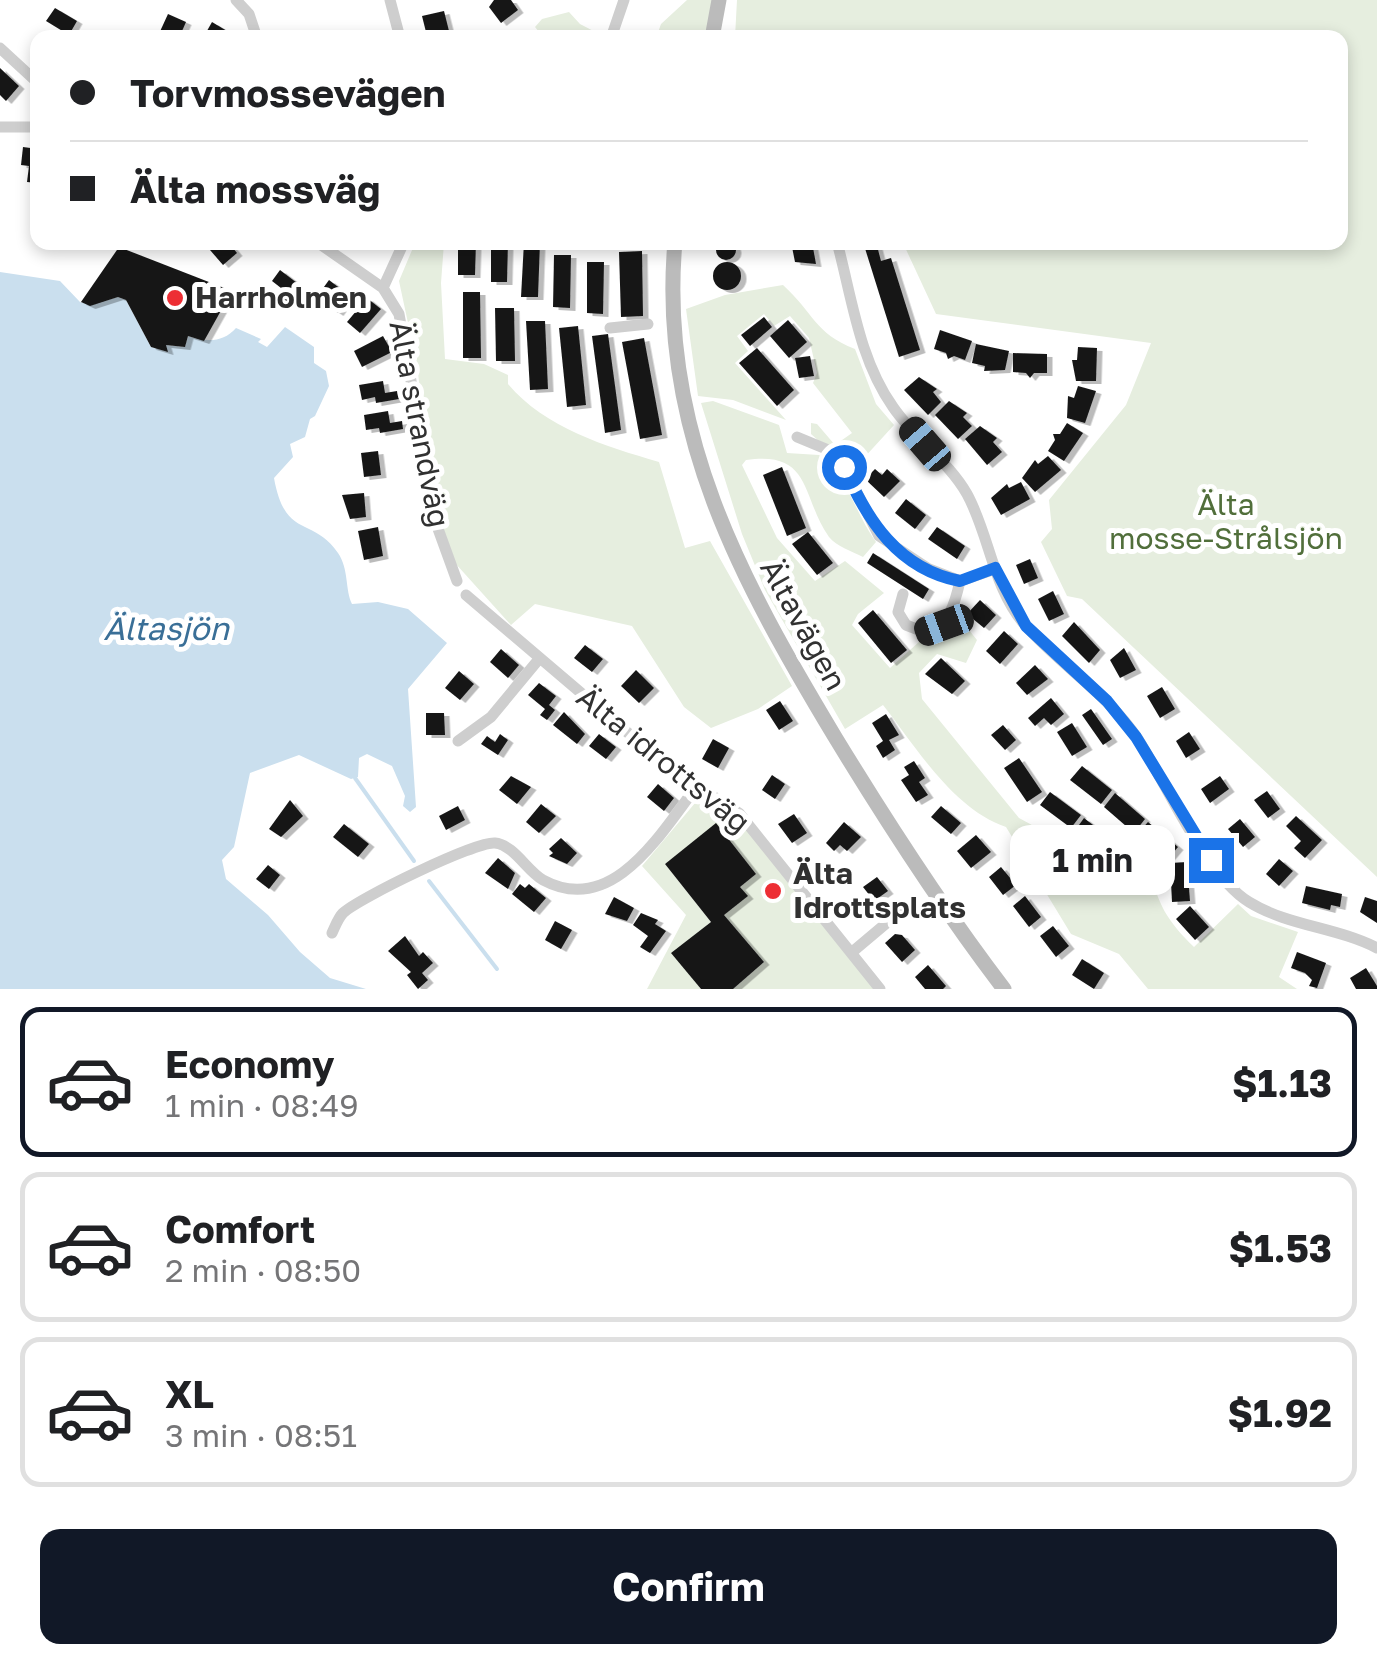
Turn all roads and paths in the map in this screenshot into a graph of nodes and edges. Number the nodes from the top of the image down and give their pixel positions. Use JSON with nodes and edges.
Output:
{"nodes":[{"id":1,"x":236,"y":0,"type":"edge"},
{"id":2,"x":390,"y":0,"type":"edge"},
{"id":3,"x":624,"y":0,"type":"edge"},
{"id":4,"x":719,"y":0,"type":"edge"},
{"id":5,"x":254,"y":30,"type":"edge"},
{"id":6,"x":398,"y":30,"type":"edge"},
{"id":7,"x":614,"y":30,"type":"edge"},
{"id":8,"x":713,"y":30,"type":"edge"},
{"id":9,"x":0,"y":48,"type":"edge"},
{"id":10,"x":30,"y":76,"type":"edge"},
{"id":11,"x":0,"y":126,"type":"edge"},
{"id":12,"x":30,"y":127,"type":"edge"},
{"id":13,"x":328,"y":250,"type":"edge"},
{"id":14,"x":400,"y":250,"type":"edge"},
{"id":15,"x":675,"y":250,"type":"edge"},
{"id":16,"x":839,"y":250,"type":"edge"},
{"id":17,"x":383,"y":288,"type":"junction"},
{"id":18,"x":648,"y":324,"type":"dead end"},
{"id":19,"x":610,"y":328,"type":"dead end"},
{"id":20,"x":798,"y":436,"type":"dead end"},
{"id":21,"x":995,"y":568,"type":"junction"},
{"id":22,"x":457,"y":581,"type":"dead end"},
{"id":23,"x":960,"y":581,"type":"junction"},
{"id":24,"x":903,"y":594,"type":"dead end"},
{"id":25,"x":466,"y":596,"type":"dead end"},
{"id":26,"x":539,"y":659,"type":"junction"},
{"id":27,"x":458,"y":741,"type":"dead end"},
{"id":28,"x":698,"y":786,"type":"junction"},
{"id":29,"x":908,"y":905,"type":"dead end"},
{"id":30,"x":332,"y":933,"type":"dead end"},
{"id":31,"x":1377,"y":948,"type":"edge"},
{"id":32,"x":851,"y":953,"type":"junction"},
{"id":33,"x":880,"y":989,"type":"edge"},
{"id":34,"x":1004,"y":989,"type":"edge"}],
"edges":[{"from":1,"to":5,"type":"street"},
{"from":2,"to":6,"type":"street"},
{"from":3,"to":7,"type":"street"},
{"from":4,"to":8,"type":"main road"},
{"from":9,"to":10,"type":"street"},
{"from":11,"to":12,"type":"street"},
{"from":13,"to":17,"type":"street","name":"Älta strandväg"},
{"from":14,"to":17,"type":"street"},
{"from":15,"to":34,"type":"main road","name":"Ältavägen"},
{"from":16,"to":21,"type":"street"},
{"from":17,"to":22,"type":"street","name":"Älta strandväg"},
{"from":18,"to":19,"type":"street"},
{"from":20,"to":23,"type":"street"},
{"from":21,"to":23,"type":"street"},
{"from":21,"to":31,"type":"street"},
{"from":23,"to":24,"type":"street"},
{"from":25,"to":26,"type":"street","name":"Älta idrottsväg"},
{"from":26,"to":27,"type":"street"},
{"from":26,"to":28,"type":"street","name":"Älta idrottsväg"},
{"from":28,"to":30,"type":"street"},
{"from":28,"to":32,"type":"street","name":"Älta idrottsväg"},
{"from":29,"to":32,"type":"street"},
{"from":32,"to":33,"type":"street","name":"Älta idrottsväg"}]}
